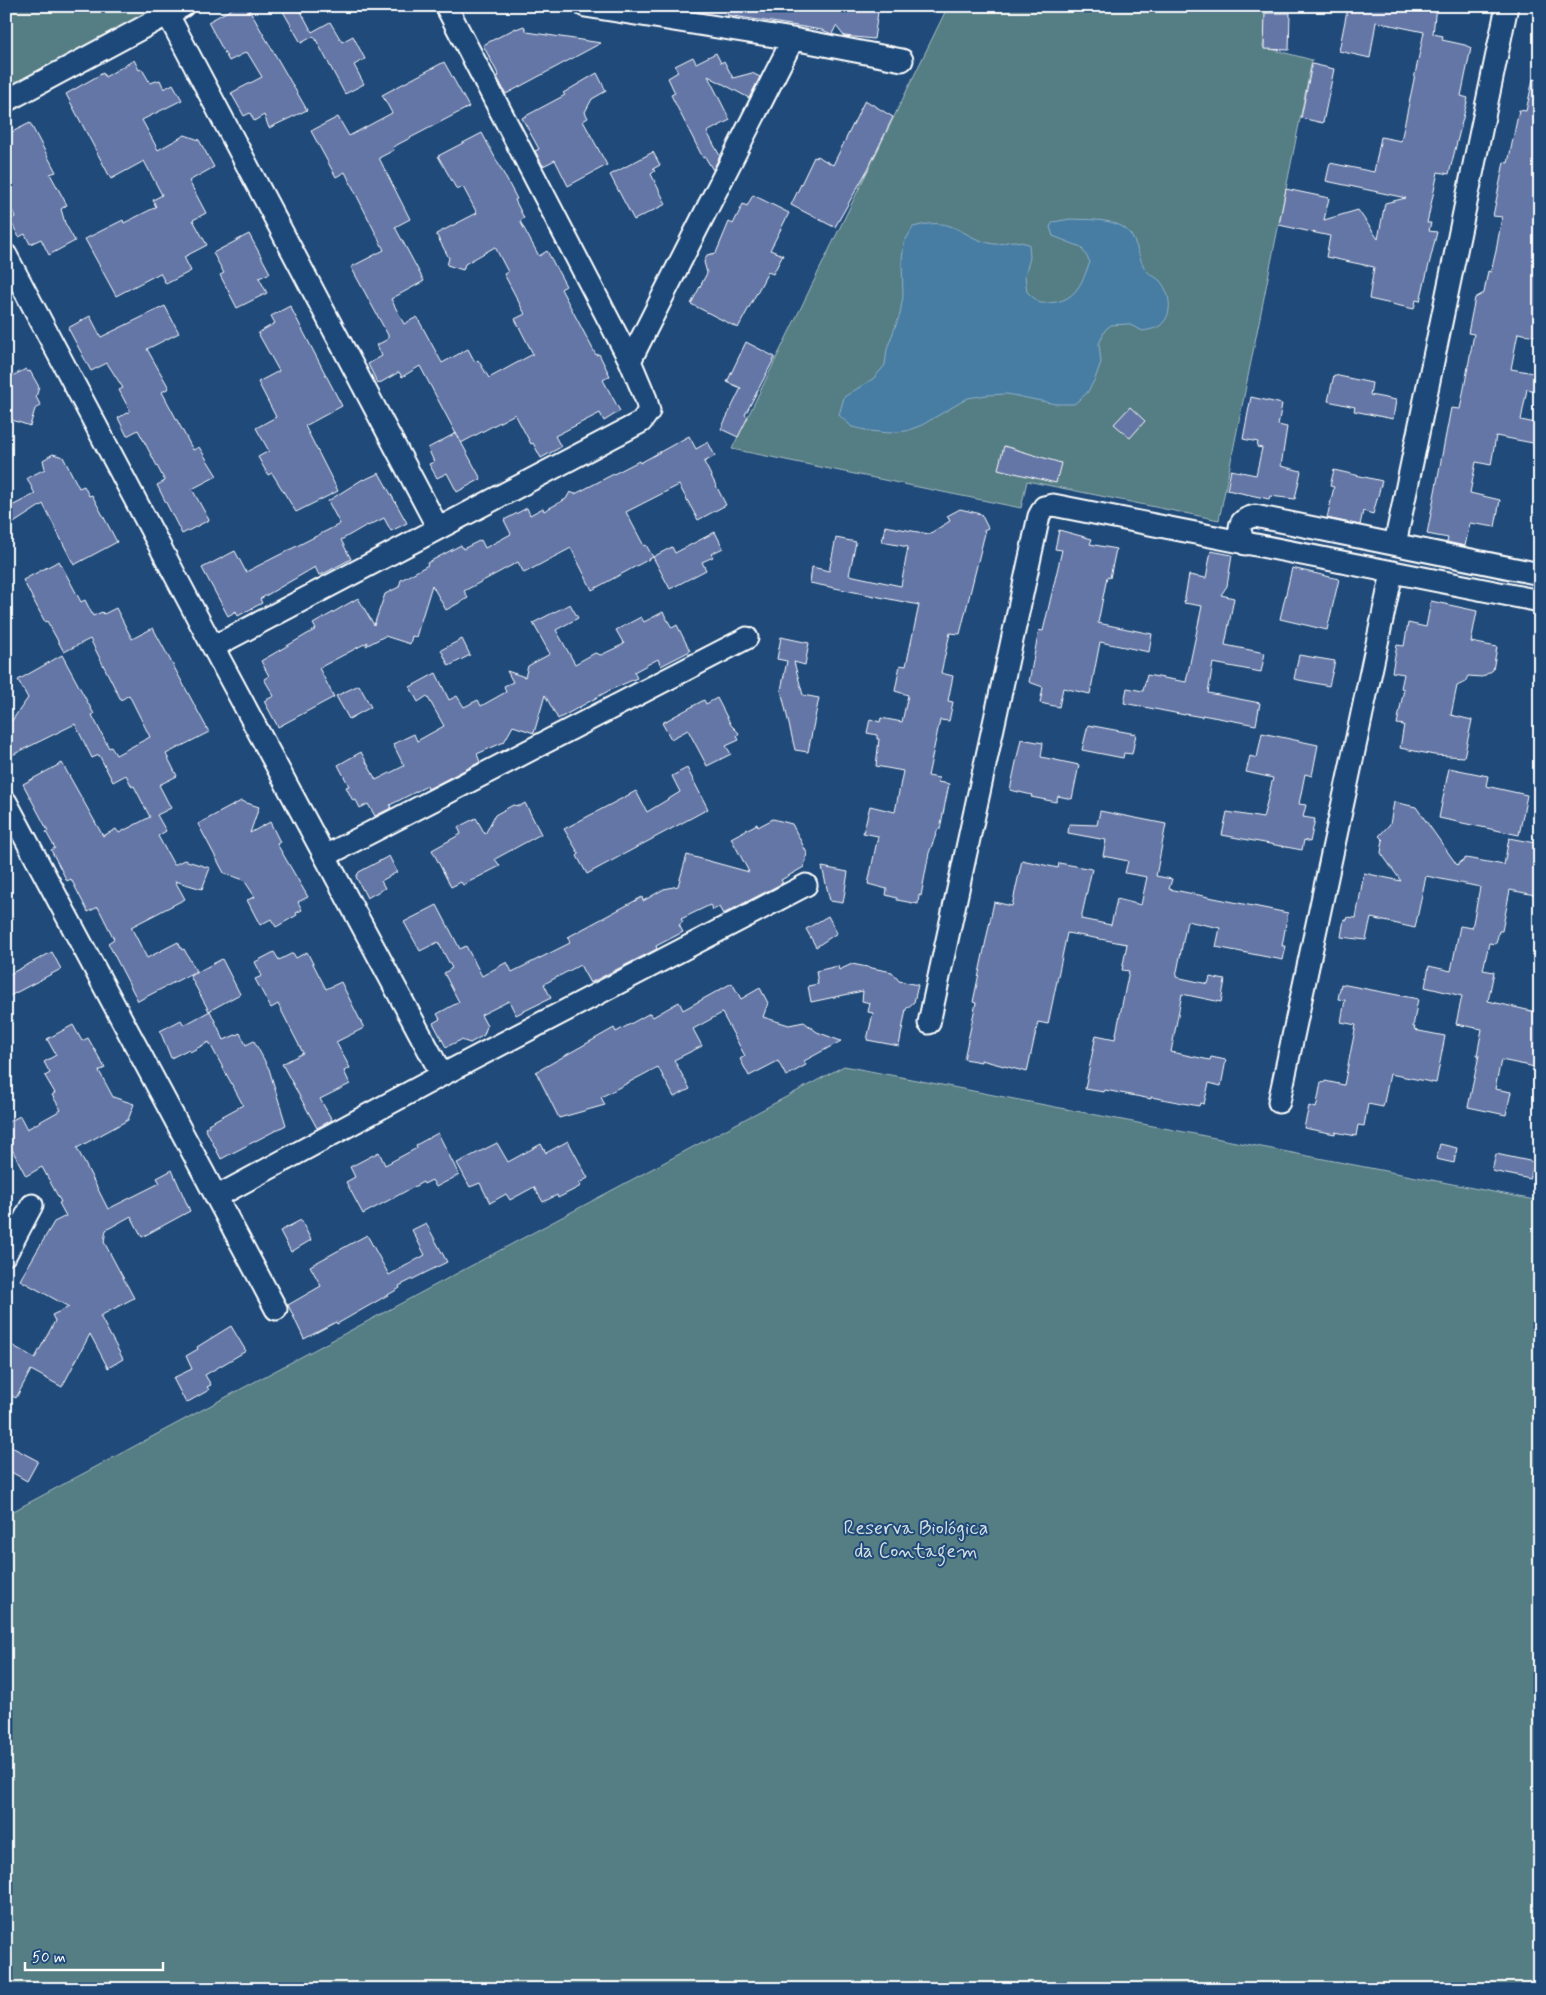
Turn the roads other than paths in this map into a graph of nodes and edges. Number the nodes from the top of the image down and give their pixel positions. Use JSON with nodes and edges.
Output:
{"nodes":[{"id":1,"x":446,"y":6,"type":"edge"},
{"id":2,"x":585,"y":6,"type":"edge"},
{"id":3,"x":1507,"y":6,"type":"edge"},
{"id":4,"x":176,"y":11,"type":"edge"},
{"id":5,"x":793,"y":39,"type":"junction"},
{"id":6,"x":902,"y":60,"type":"dead end"},
{"id":7,"x":6,"y":101,"type":"edge"},
{"id":8,"x":6,"y":255,"type":"edge"},
{"id":9,"x":630,"y":362,"type":"junction"},
{"id":10,"x":438,"y":528,"type":"junction"},
{"id":11,"x":1245,"y":544,"type":"junction"},
{"id":12,"x":1395,"y":544,"type":"junction"},
{"id":13,"x":1392,"y":573,"type":"junction"},
{"id":14,"x":1540,"y":574,"type":"edge"},
{"id":15,"x":1540,"y":601,"type":"edge"},
{"id":16,"x":747,"y":638,"type":"dead end"},
{"id":17,"x":213,"y":648,"type":"junction"},
{"id":18,"x":6,"y":802,"type":"edge"},
{"id":19,"x":325,"y":856,"type":"junction"},
{"id":20,"x":806,"y":885,"type":"dead end"},
{"id":21,"x":929,"y":1023,"type":"dead end"},
{"id":22,"x":442,"y":1075,"type":"junction"},
{"id":23,"x":1279,"y":1102,"type":"dead end"},
{"id":24,"x":216,"y":1197,"type":"junction"},
{"id":25,"x":32,"y":1205,"type":"dead end"},
{"id":26,"x":6,"y":1254,"type":"edge"},
{"id":27,"x":276,"y":1309,"type":"dead end"}],
"edges":[{"from":1,"to":9,"type":"street"},
{"from":2,"to":5,"type":"street"},
{"from":3,"to":12,"type":"street"},
{"from":4,"to":7,"type":"street"},
{"from":4,"to":10,"type":"street"},
{"from":5,"to":6,"type":"street"},
{"from":5,"to":9,"type":"street"},
{"from":8,"to":17,"type":"street"},
{"from":9,"to":10,"type":"street"},
{"from":10,"to":17,"type":"street"},
{"from":11,"to":12,"type":"street"},
{"from":11,"to":13,"type":"street"},
{"from":11,"to":21,"type":"street"},
{"from":12,"to":14,"type":"street"},
{"from":13,"to":15,"type":"street"},
{"from":13,"to":23,"type":"street"},
{"from":16,"to":19,"type":"street"},
{"from":17,"to":19,"type":"street"},
{"from":18,"to":24,"type":"street"},
{"from":19,"to":22,"type":"street"},
{"from":20,"to":22,"type":"street"},
{"from":22,"to":24,"type":"street"},
{"from":24,"to":27,"type":"street"},
{"from":25,"to":26,"type":"street"}]}
